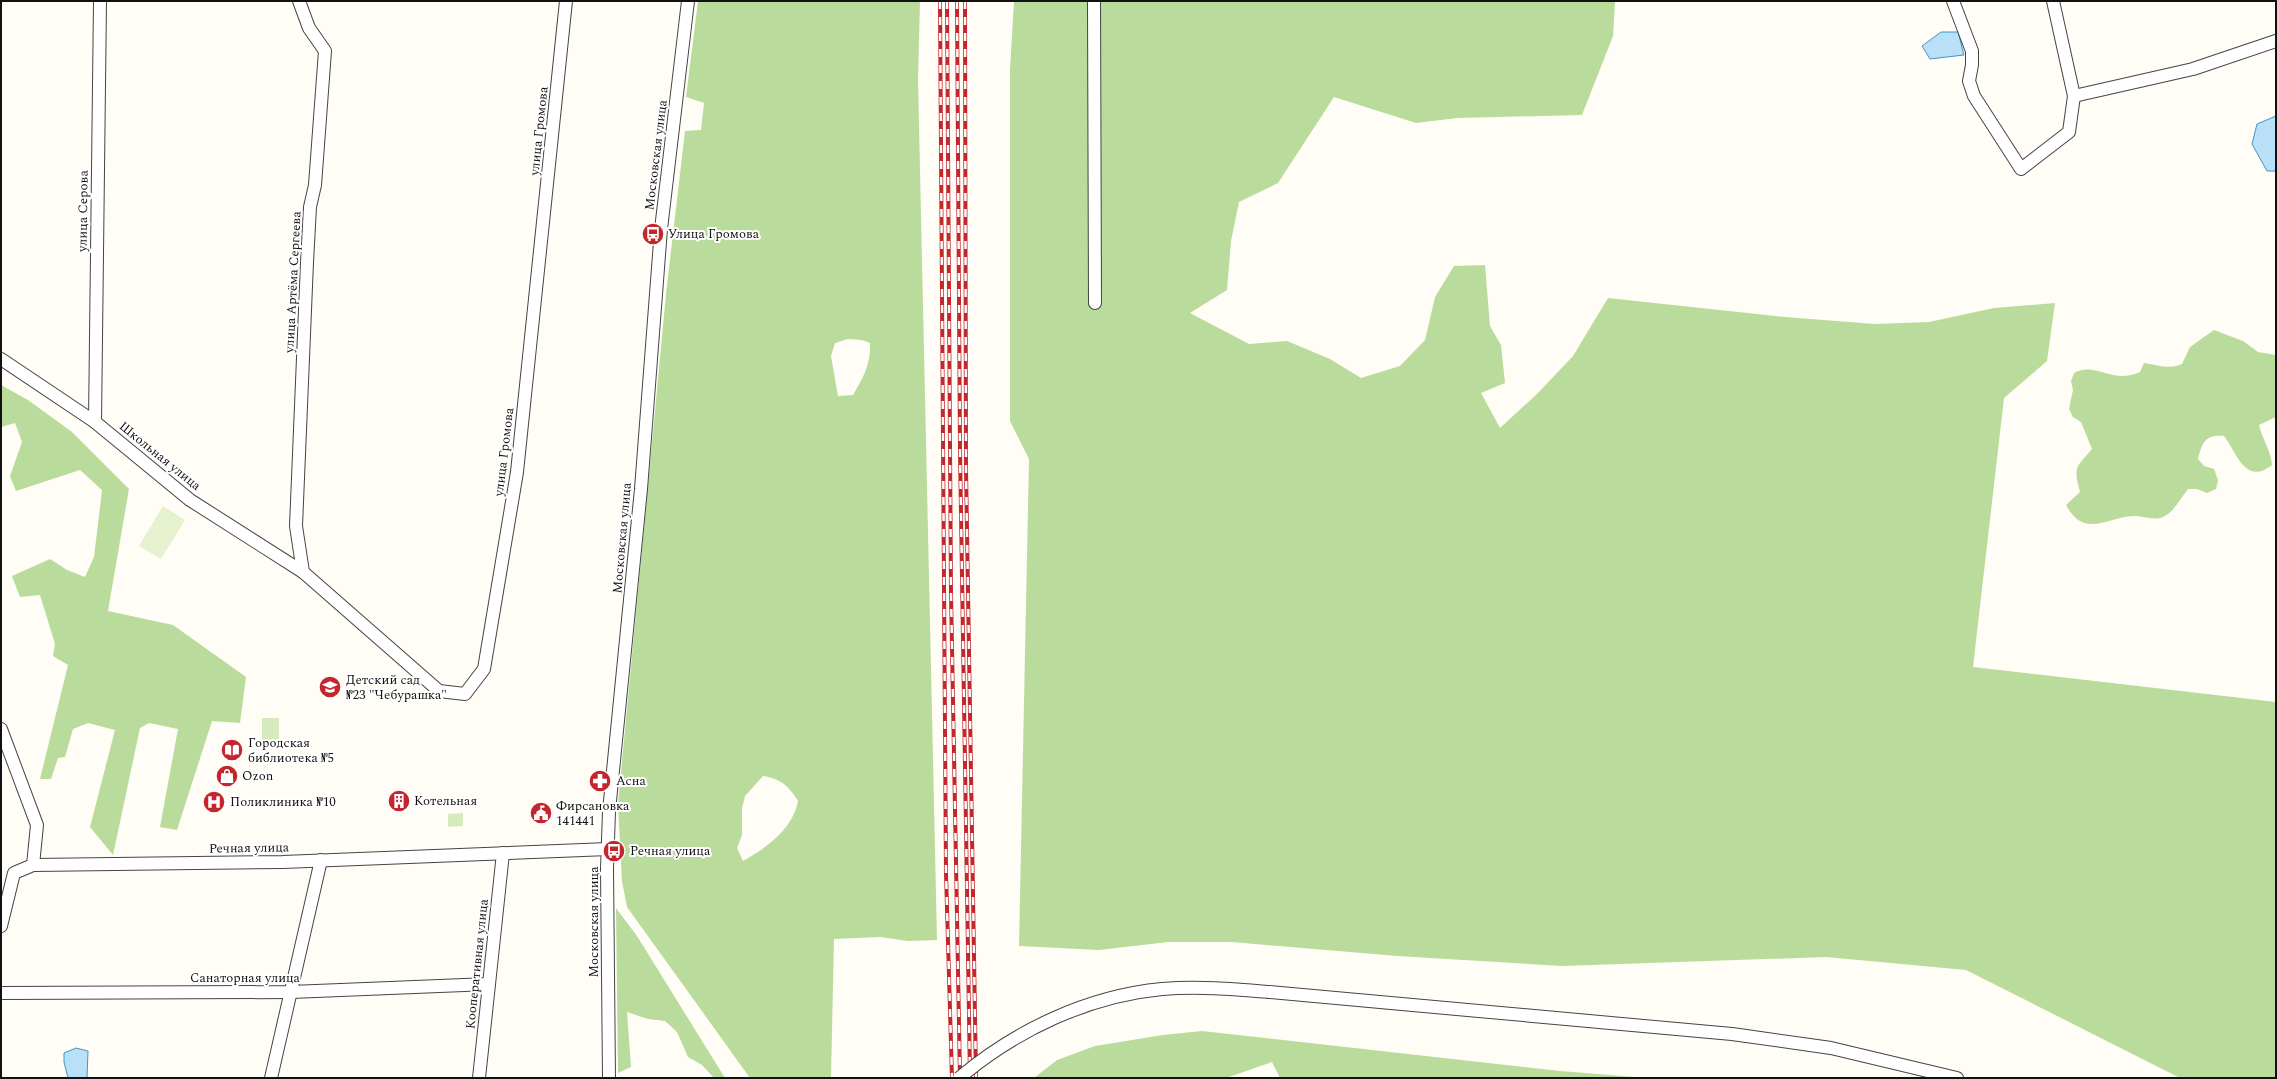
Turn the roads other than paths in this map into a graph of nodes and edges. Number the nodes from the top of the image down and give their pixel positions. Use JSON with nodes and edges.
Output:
{"nodes":[{"id":1,"x":100,"y":1,"type":"edge"},
{"id":2,"x":299,"y":1,"type":"edge"},
{"id":3,"x":566,"y":1,"type":"edge"},
{"id":4,"x":688,"y":1,"type":"edge"},
{"id":5,"x":1094,"y":1,"type":"edge"},
{"id":6,"x":1953,"y":1,"type":"edge"},
{"id":7,"x":2054,"y":1,"type":"edge"},
{"id":8,"x":2276,"y":41,"type":"edge"},
{"id":9,"x":2074,"y":96,"type":"junction"},
{"id":10,"x":1095,"y":303,"type":"dead end"},
{"id":11,"x":1,"y":359,"type":"edge"},
{"id":12,"x":95,"y":422,"type":"junction"},
{"id":13,"x":303,"y":572,"type":"junction"},
{"id":14,"x":1,"y":729,"type":"edge"},
{"id":15,"x":608,"y":849,"type":"junction"},
{"id":16,"x":503,"y":853,"type":"junction"},
{"id":17,"x":321,"y":860,"type":"junction"},
{"id":18,"x":34,"y":865,"type":"junction"},
{"id":19,"x":1,"y":926,"type":"edge"},
{"id":20,"x":489,"y":984,"type":"junction"},
{"id":21,"x":290,"y":992,"type":"junction"},
{"id":22,"x":1,"y":993,"type":"edge"},
{"id":23,"x":270,"y":1078,"type":"edge"},
{"id":24,"x":479,"y":1078,"type":"edge"},
{"id":25,"x":609,"y":1078,"type":"edge"},
{"id":26,"x":959,"y":1078,"type":"edge"},
{"id":27,"x":1957,"y":1078,"type":"edge"}],
"edges":[{"from":1,"to":12,"type":"street","name":"улица Серова"},
{"from":2,"to":13,"type":"street","name":"улица Артёма Сергеева"},
{"from":3,"to":13,"type":"street","name":"улица Громова"},
{"from":4,"to":15,"type":"street","name":"Московская улица"},
{"from":5,"to":10,"type":"street"},
{"from":6,"to":9,"type":"street"},
{"from":7,"to":9,"type":"street"},
{"from":8,"to":9,"type":"street"},
{"from":11,"to":12,"type":"street","name":"Школьная улица"},
{"from":12,"to":13,"type":"street","name":"Школьная улица"},
{"from":14,"to":18,"type":"street"},
{"from":15,"to":16,"type":"street","name":"Речная улица"},
{"from":15,"to":25,"type":"street","name":"Московская улица"},
{"from":16,"to":17,"type":"street","name":"Речная улица"},
{"from":16,"to":20,"type":"street","name":"Кооперативная улица"},
{"from":17,"to":18,"type":"street","name":"Речная улица"},
{"from":17,"to":21,"type":"street"},
{"from":18,"to":19,"type":"street"},
{"from":20,"to":21,"type":"street","name":"Санаторная улица"},
{"from":20,"to":24,"type":"street","name":"Кооперативная улица"},
{"from":21,"to":22,"type":"street","name":"Санаторная улица"},
{"from":21,"to":23,"type":"street"},
{"from":26,"to":27,"type":"street","bridge":true}]}
